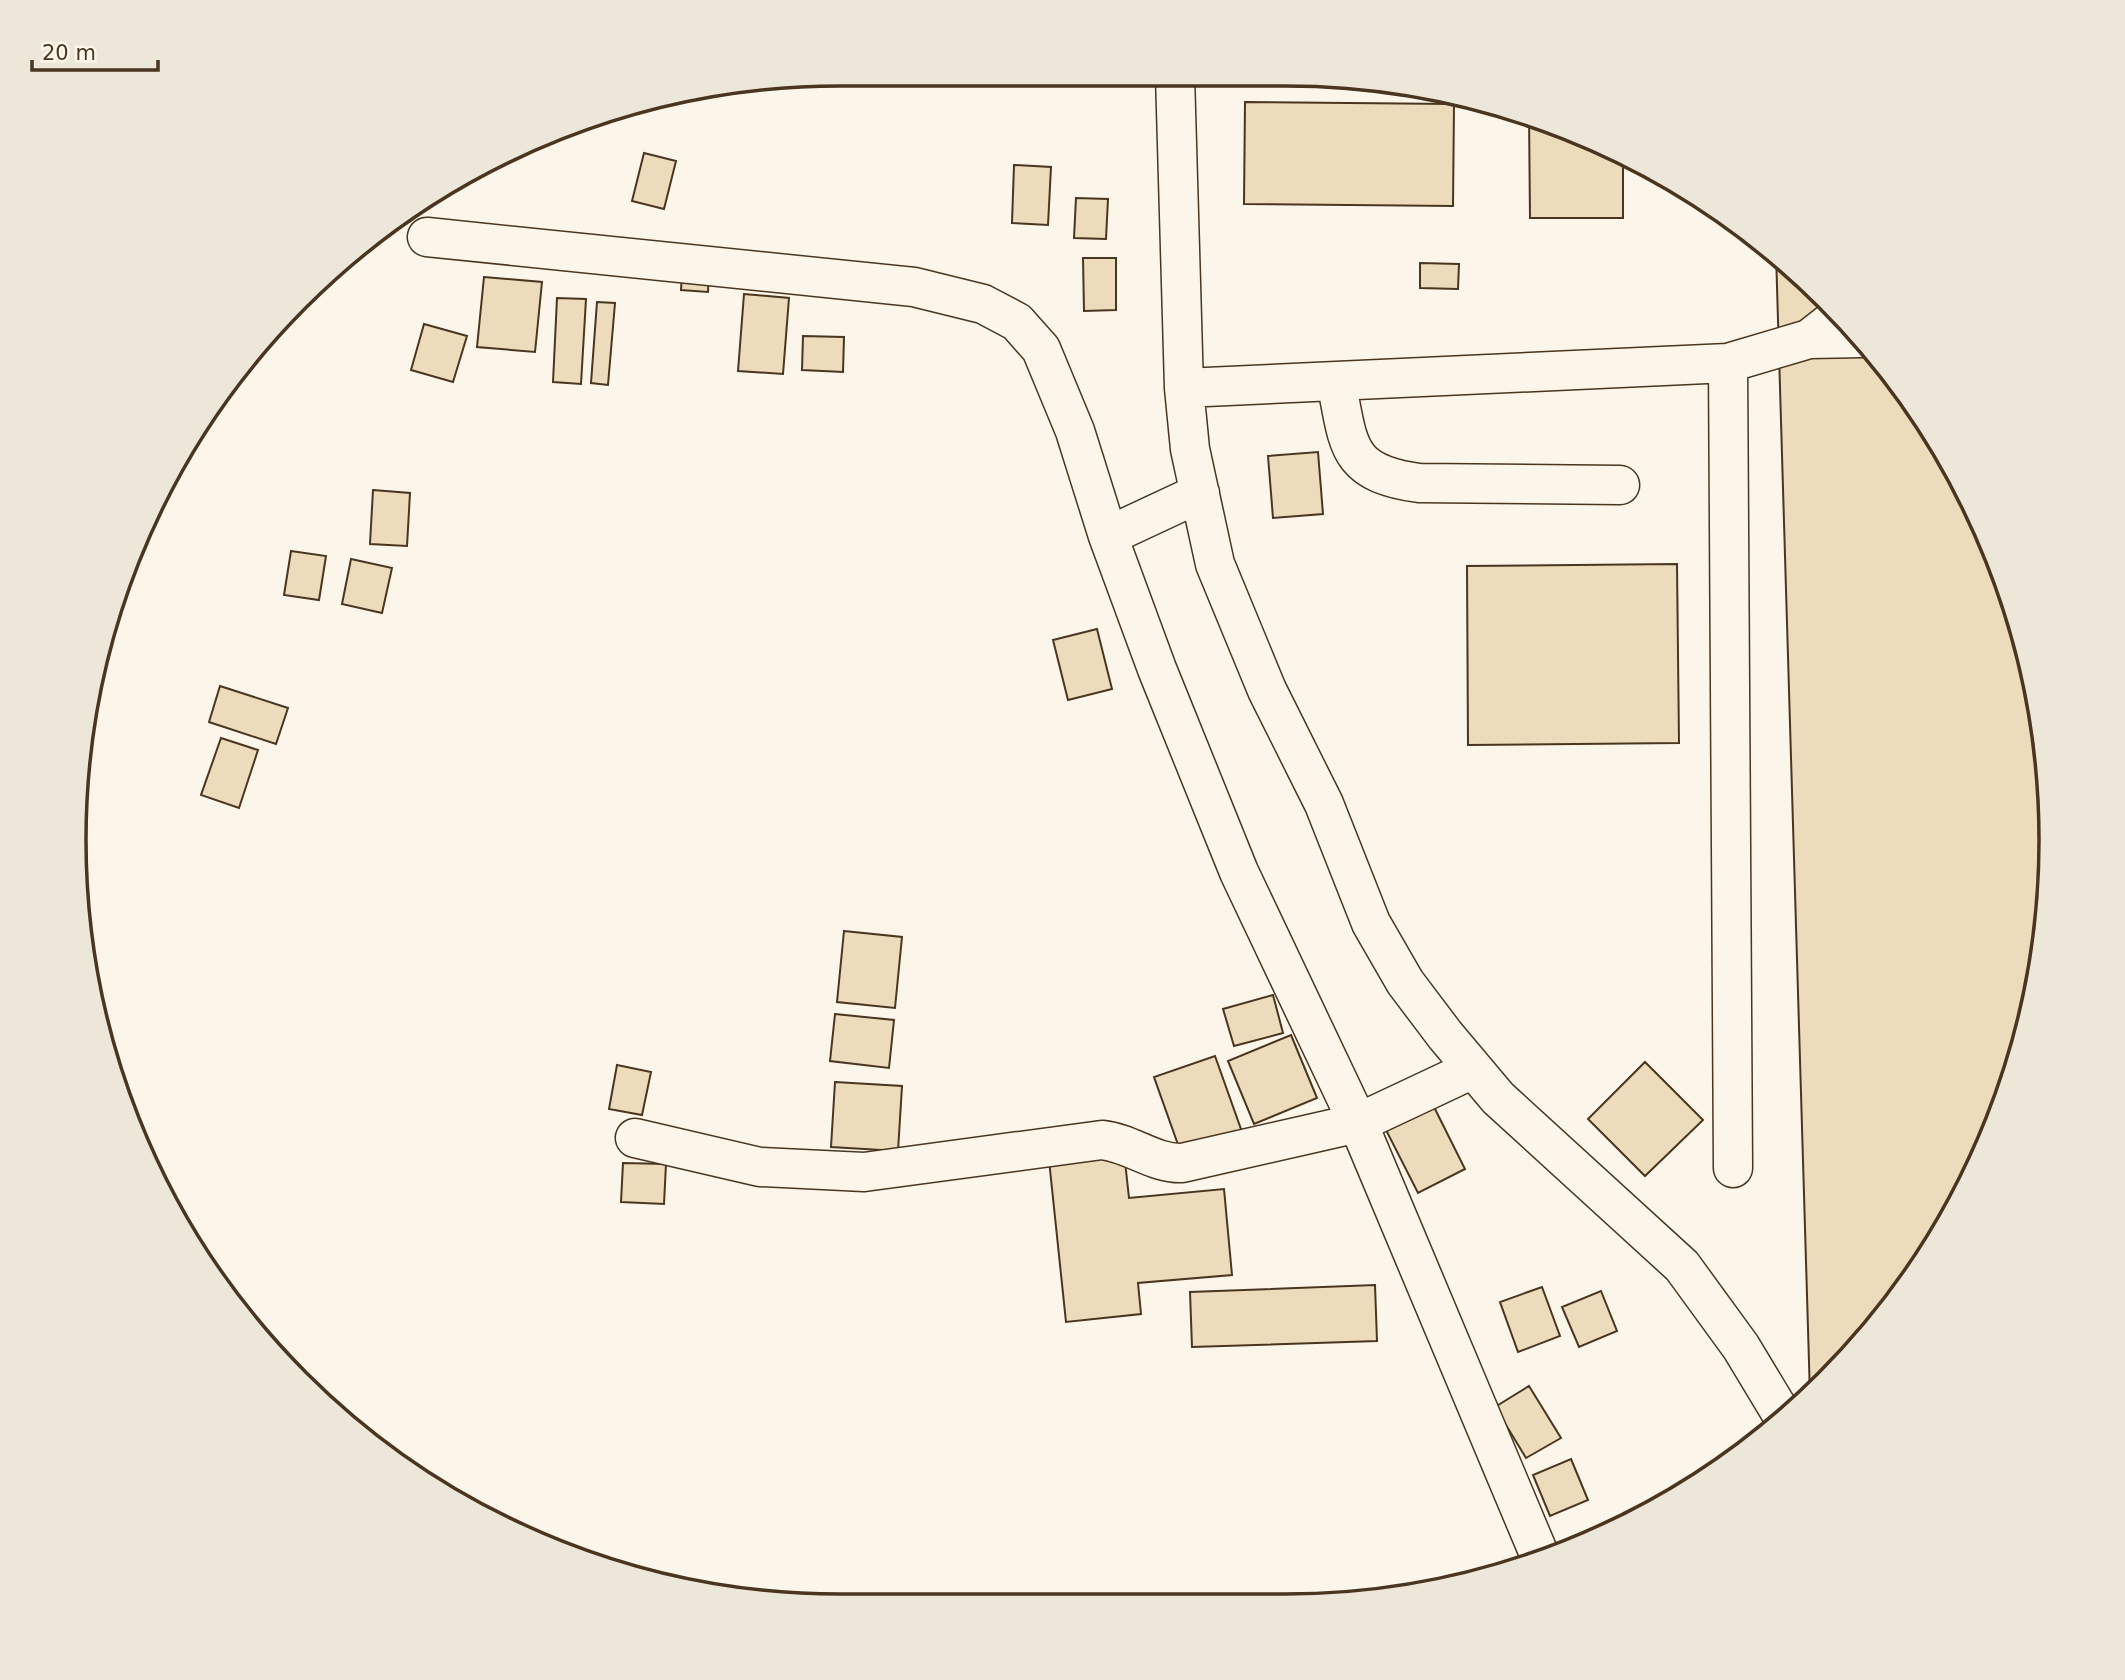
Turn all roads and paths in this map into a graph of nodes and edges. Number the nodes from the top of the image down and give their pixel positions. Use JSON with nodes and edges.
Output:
{"nodes":[{"id":1,"x":1175,"y":86,"type":"edge"},
{"id":2,"x":427,"y":237,"type":"dead end"},
{"id":3,"x":1832,"y":322,"type":"edge"},
{"id":4,"x":1848,"y":338,"type":"edge"},
{"id":5,"x":1810,"y":339,"type":"junction"},
{"id":6,"x":1728,"y":363,"type":"junction"},
{"id":7,"x":1336,"y":381,"type":"junction"},
{"id":8,"x":1184,"y":388,"type":"junction"},
{"id":9,"x":1620,"y":485,"type":"dead end"},
{"id":10,"x":1200,"y":494,"type":"junction"},
{"id":11,"x":1108,"y":536,"type":"junction"},
{"id":12,"x":1473,"y":1069,"type":"junction"},
{"id":13,"x":1358,"y":1123,"type":"junction"},
{"id":14,"x":635,"y":1138,"type":"dead end"},
{"id":15,"x":1733,"y":1168,"type":"dead end"},
{"id":16,"x":1779,"y":1410,"type":"edge"},
{"id":17,"x":1537,"y":1550,"type":"edge"}],
"edges":[{"from":1,"to":8,"type":"street"},
{"from":2,"to":11,"type":"street"},
{"from":3,"to":5,"type":"street"},
{"from":4,"to":5,"type":"street"},
{"from":5,"to":6,"type":"street"},
{"from":6,"to":7,"type":"street"},
{"from":6,"to":15,"type":"street"},
{"from":7,"to":8,"type":"street"},
{"from":7,"to":9,"type":"street"},
{"from":8,"to":10,"type":"street"},
{"from":10,"to":11,"type":"street"},
{"from":10,"to":12,"type":"street"},
{"from":11,"to":13,"type":"street"},
{"from":12,"to":13,"type":"street"},
{"from":12,"to":16,"type":"street"},
{"from":13,"to":14,"type":"street"},
{"from":13,"to":17,"type":"street"}]}
